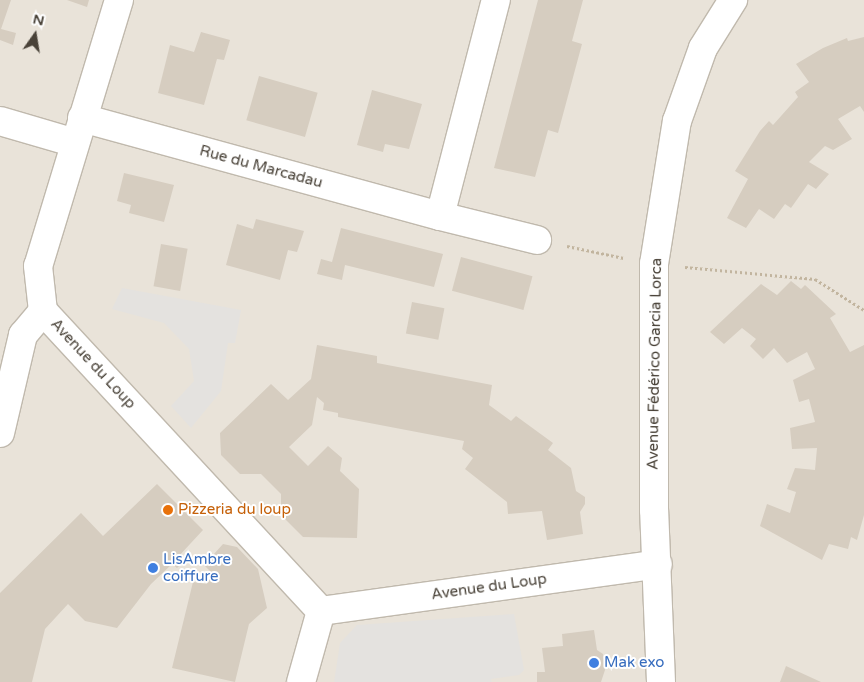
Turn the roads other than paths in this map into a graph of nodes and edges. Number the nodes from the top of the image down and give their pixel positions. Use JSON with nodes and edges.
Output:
{"nodes":[{"id":1,"x":119,"y":0,"type":"edge"},
{"id":2,"x":496,"y":0,"type":"edge"},
{"id":3,"x":733,"y":0,"type":"edge"},
{"id":4,"x":0,"y":121,"type":"edge"},
{"id":5,"x":78,"y":130,"type":"junction"},
{"id":6,"x":440,"y":216,"type":"junction"},
{"id":7,"x":537,"y":240,"type":"road end"},
{"id":8,"x":44,"y":311,"type":"junction"},
{"id":9,"x":0,"y":433,"type":"edge"},
{"id":10,"x":658,"y":564,"type":"junction"},
{"id":11,"x":321,"y":610,"type":"junction"},
{"id":12,"x":301,"y":682,"type":"edge"},
{"id":13,"x":662,"y":682,"type":"edge"}],
"edges":[{"from":1,"to":5,"type":"street","name":"Avenue du Loup"},
{"from":2,"to":6,"type":"street"},
{"from":3,"to":10,"type":"street","name":"Avenue Fédérico Garcia Lorca"},
{"from":4,"to":5,"type":"street","name":"Rue du Marcadau"},
{"from":5,"to":6,"type":"street","name":"Rue du Marcadau"},
{"from":5,"to":8,"type":"street","name":"Avenue du Loup"},
{"from":6,"to":7,"type":"street","name":"Rue du Marcadau"},
{"from":8,"to":9,"type":"street"},
{"from":8,"to":11,"type":"street","name":"Avenue du Loup"},
{"from":10,"to":11,"type":"street","name":"Avenue du Loup"},
{"from":10,"to":13,"type":"street","name":"Avenue Fédérico Garcia Lorca"},
{"from":11,"to":12,"type":"street"}]}
